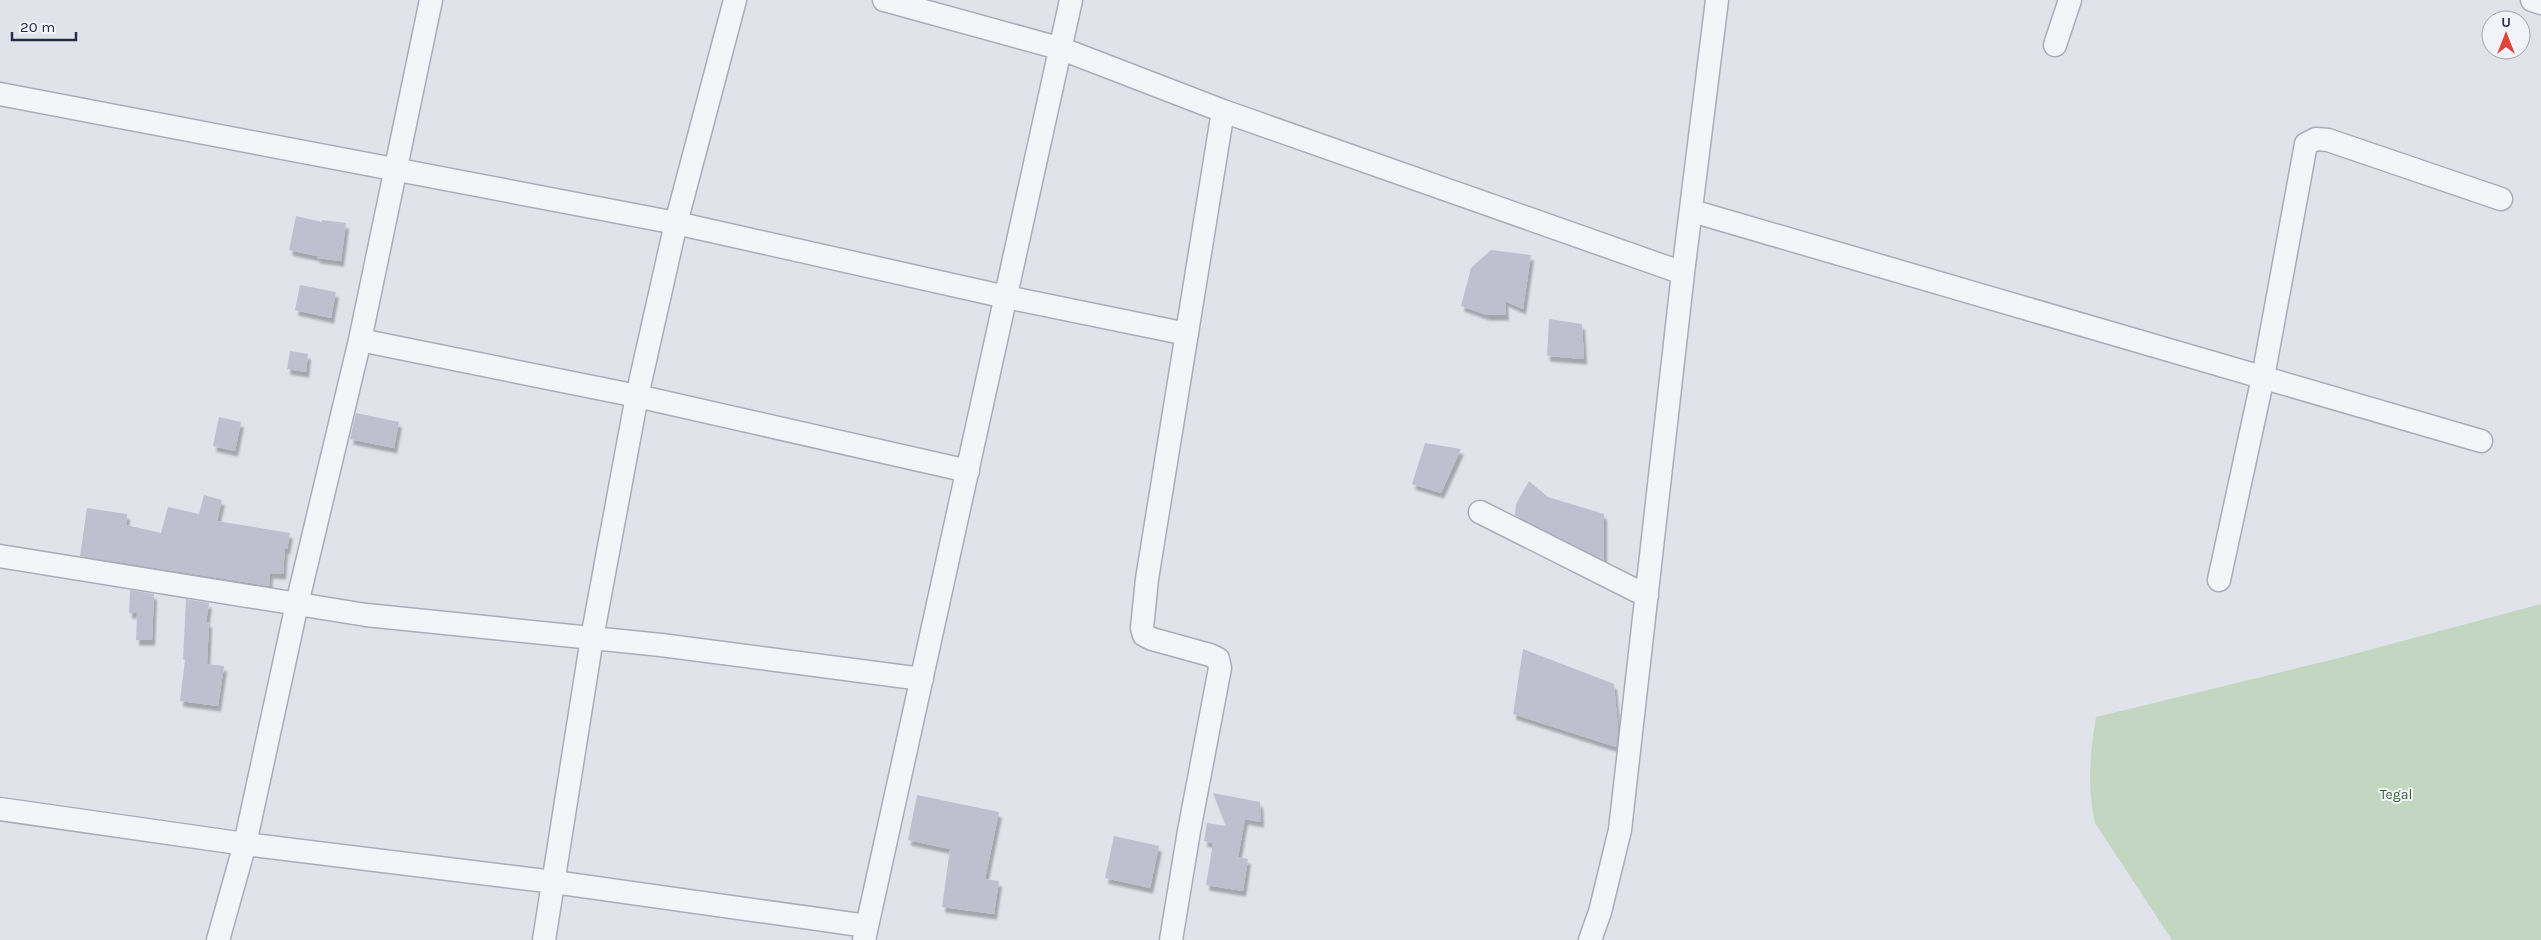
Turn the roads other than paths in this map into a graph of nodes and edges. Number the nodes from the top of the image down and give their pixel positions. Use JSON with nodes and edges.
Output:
{"nodes":[{"id":1,"x":431,"y":0,"type":"edge"},
{"id":2,"x":735,"y":0,"type":"edge"},
{"id":3,"x":884,"y":0,"type":"edge"},
{"id":4,"x":1071,"y":0,"type":"edge"},
{"id":5,"x":1717,"y":0,"type":"edge"},
{"id":6,"x":2070,"y":0,"type":"edge"},
{"id":7,"x":2532,"y":0,"type":"edge"},
{"id":8,"x":2541,"y":3,"type":"edge"},
{"id":9,"x":2055,"y":45,"type":"dead end"},
{"id":10,"x":1062,"y":49,"type":"junction"},
{"id":11,"x":0,"y":94,"type":"edge"},
{"id":12,"x":1223,"y":111,"type":"junction"},
{"id":13,"x":396,"y":169,"type":"junction"},
{"id":14,"x":2501,"y":199,"type":"dead end"},
{"id":15,"x":1692,"y":211,"type":"junction"},
{"id":16,"x":676,"y":223,"type":"junction"},
{"id":17,"x":1683,"y":273,"type":"junction"},
{"id":18,"x":1006,"y":297,"type":"junction"},
{"id":19,"x":1187,"y":334,"type":"junction"},
{"id":20,"x":360,"y":340,"type":"junction"},
{"id":21,"x":2263,"y":377,"type":"junction"},
{"id":22,"x":637,"y":396,"type":"junction"},
{"id":23,"x":2481,"y":440,"type":"dead end"},
{"id":24,"x":968,"y":471,"type":"junction"},
{"id":25,"x":1480,"y":512,"type":"dead end"},
{"id":26,"x":0,"y":556,"type":"edge"},
{"id":27,"x":2219,"y":580,"type":"dead end"},
{"id":28,"x":1647,"y":596,"type":"junction"},
{"id":29,"x":297,"y":604,"type":"junction"},
{"id":30,"x":592,"y":638,"type":"junction"},
{"id":31,"x":922,"y":679,"type":"junction"},
{"id":32,"x":0,"y":808,"type":"edge"},
{"id":33,"x":245,"y":844,"type":"junction"},
{"id":34,"x":554,"y":882,"type":"junction"},
{"id":35,"x":865,"y":933,"type":"edge"},
{"id":36,"x":218,"y":940,"type":"edge"},
{"id":37,"x":544,"y":940,"type":"edge"},
{"id":38,"x":1172,"y":940,"type":"edge"},
{"id":39,"x":1590,"y":940,"type":"edge"}],
"edges":[{"from":1,"to":13,"type":"street"},
{"from":2,"to":16,"type":"street"},
{"from":3,"to":10,"type":"street"},
{"from":4,"to":10,"type":"street"},
{"from":5,"to":15,"type":"street"},
{"from":6,"to":9,"type":"street"},
{"from":7,"to":8,"type":"street"},
{"from":10,"to":12,"type":"street"},
{"from":10,"to":18,"type":"street"},
{"from":11,"to":13,"type":"street"},
{"from":12,"to":17,"type":"street"},
{"from":12,"to":19,"type":"street"},
{"from":13,"to":16,"type":"street"},
{"from":13,"to":20,"type":"street"},
{"from":14,"to":21,"type":"street"},
{"from":15,"to":17,"type":"street"},
{"from":15,"to":21,"type":"street"},
{"from":16,"to":18,"type":"street"},
{"from":16,"to":22,"type":"street"},
{"from":17,"to":28,"type":"street"},
{"from":18,"to":19,"type":"street"},
{"from":18,"to":24,"type":"street"},
{"from":19,"to":38,"type":"street"},
{"from":20,"to":22,"type":"street"},
{"from":20,"to":29,"type":"street"},
{"from":21,"to":23,"type":"street"},
{"from":21,"to":27,"type":"street"},
{"from":22,"to":24,"type":"street"},
{"from":22,"to":30,"type":"street"},
{"from":24,"to":31,"type":"street"},
{"from":25,"to":28,"type":"street"},
{"from":26,"to":29,"type":"street"},
{"from":28,"to":39,"type":"street"},
{"from":29,"to":30,"type":"street"},
{"from":29,"to":33,"type":"street"},
{"from":30,"to":31,"type":"street"},
{"from":30,"to":34,"type":"street"},
{"from":31,"to":35,"type":"street"},
{"from":32,"to":33,"type":"street"},
{"from":33,"to":34,"type":"street"},
{"from":33,"to":36,"type":"street"},
{"from":34,"to":35,"type":"street"},
{"from":34,"to":37,"type":"street"}]}
